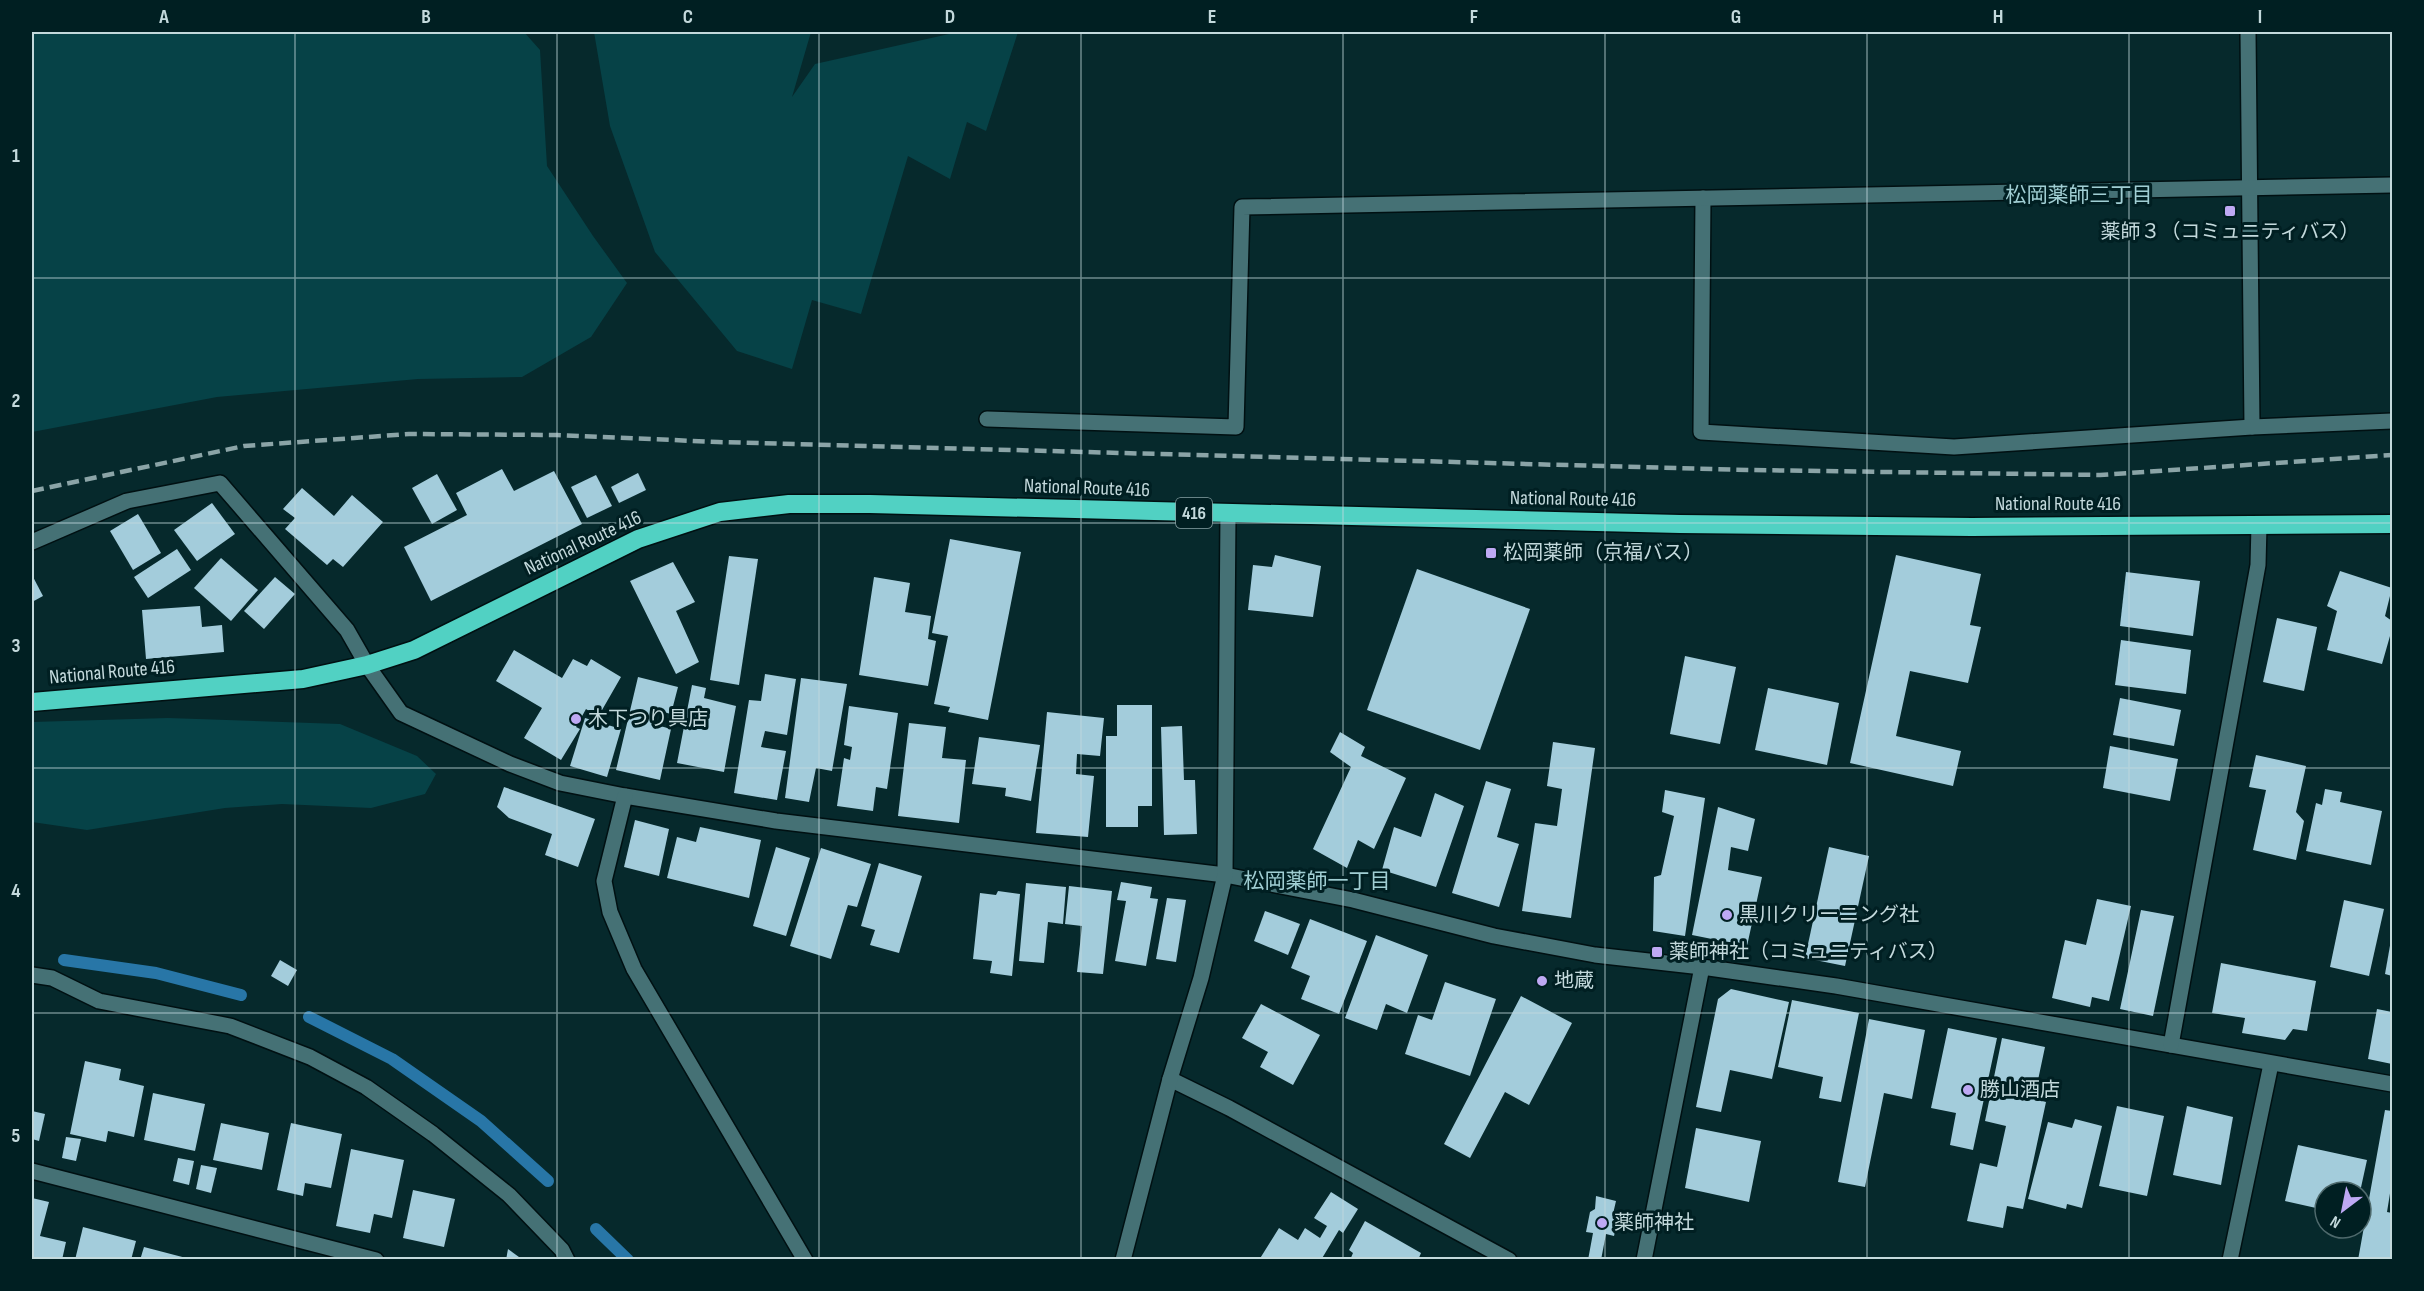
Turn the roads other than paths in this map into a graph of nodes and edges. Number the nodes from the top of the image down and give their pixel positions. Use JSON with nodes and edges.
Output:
{"nodes":[{"id":1,"x":2248,"y":32,"type":"edge"},
{"id":2,"x":2392,"y":185,"type":"edge"},
{"id":3,"x":2251,"y":186,"type":"junction"},
{"id":4,"x":1703,"y":198,"type":"junction"},
{"id":5,"x":987,"y":419,"type":"dead end"},
{"id":6,"x":2392,"y":421,"type":"edge"},
{"id":7,"x":2252,"y":427,"type":"junction"},
{"id":8,"x":1228,"y":514,"type":"junction"},
{"id":9,"x":2392,"y":524,"type":"edge"},
{"id":10,"x":2259,"y":525,"type":"junction"},
{"id":11,"x":32,"y":542,"type":"edge"},
{"id":12,"x":367,"y":665,"type":"junction"},
{"id":13,"x":32,"y":702,"type":"edge"},
{"id":14,"x":625,"y":796,"type":"junction"},
{"id":15,"x":1225,"y":875,"type":"junction"},
{"id":16,"x":1702,"y":967,"type":"junction"},
{"id":17,"x":32,"y":975,"type":"edge"},
{"id":18,"x":2171,"y":1046,"type":"junction"},
{"id":19,"x":2271,"y":1064,"type":"junction"},
{"id":20,"x":1170,"y":1079,"type":"junction"},
{"id":21,"x":2392,"y":1084,"type":"edge"},
{"id":22,"x":32,"y":1171,"type":"edge"},
{"id":23,"x":376,"y":1260,"type":"edge"},
{"id":24,"x":567,"y":1260,"type":"edge"},
{"id":25,"x":805,"y":1260,"type":"edge"},
{"id":26,"x":1123,"y":1260,"type":"edge"},
{"id":27,"x":1509,"y":1260,"type":"edge"},
{"id":28,"x":1644,"y":1260,"type":"edge"},
{"id":29,"x":2230,"y":1260,"type":"edge"}],
"edges":[{"from":1,"to":3,"type":"street"},
{"from":2,"to":3,"type":"street"},
{"from":3,"to":4,"type":"street"},
{"from":3,"to":7,"type":"street"},
{"from":4,"to":5,"type":"street"},
{"from":4,"to":7,"type":"street"},
{"from":6,"to":7,"type":"street"},
{"from":8,"to":10,"type":"highway","name":"National Route 416","number":"416"},
{"from":8,"to":12,"type":"highway","name":"National Route 416","number":"416"},
{"from":8,"to":15,"type":"street"},
{"from":9,"to":10,"type":"highway","name":"National Route 416","number":"416"},
{"from":10,"to":18,"type":"street"},
{"from":11,"to":12,"type":"street"},
{"from":12,"to":13,"type":"highway","name":"National Route 416","number":"416"},
{"from":12,"to":14,"type":"street"},
{"from":14,"to":15,"type":"street"},
{"from":14,"to":25,"type":"street"},
{"from":15,"to":16,"type":"street"},
{"from":15,"to":20,"type":"street"},
{"from":16,"to":18,"type":"street"},
{"from":16,"to":28,"type":"street"},
{"from":17,"to":24,"type":"street"},
{"from":18,"to":19,"type":"street"},
{"from":19,"to":21,"type":"street"},
{"from":19,"to":29,"type":"street"},
{"from":20,"to":26,"type":"street"},
{"from":20,"to":27,"type":"street"},
{"from":22,"to":23,"type":"street"}]}
